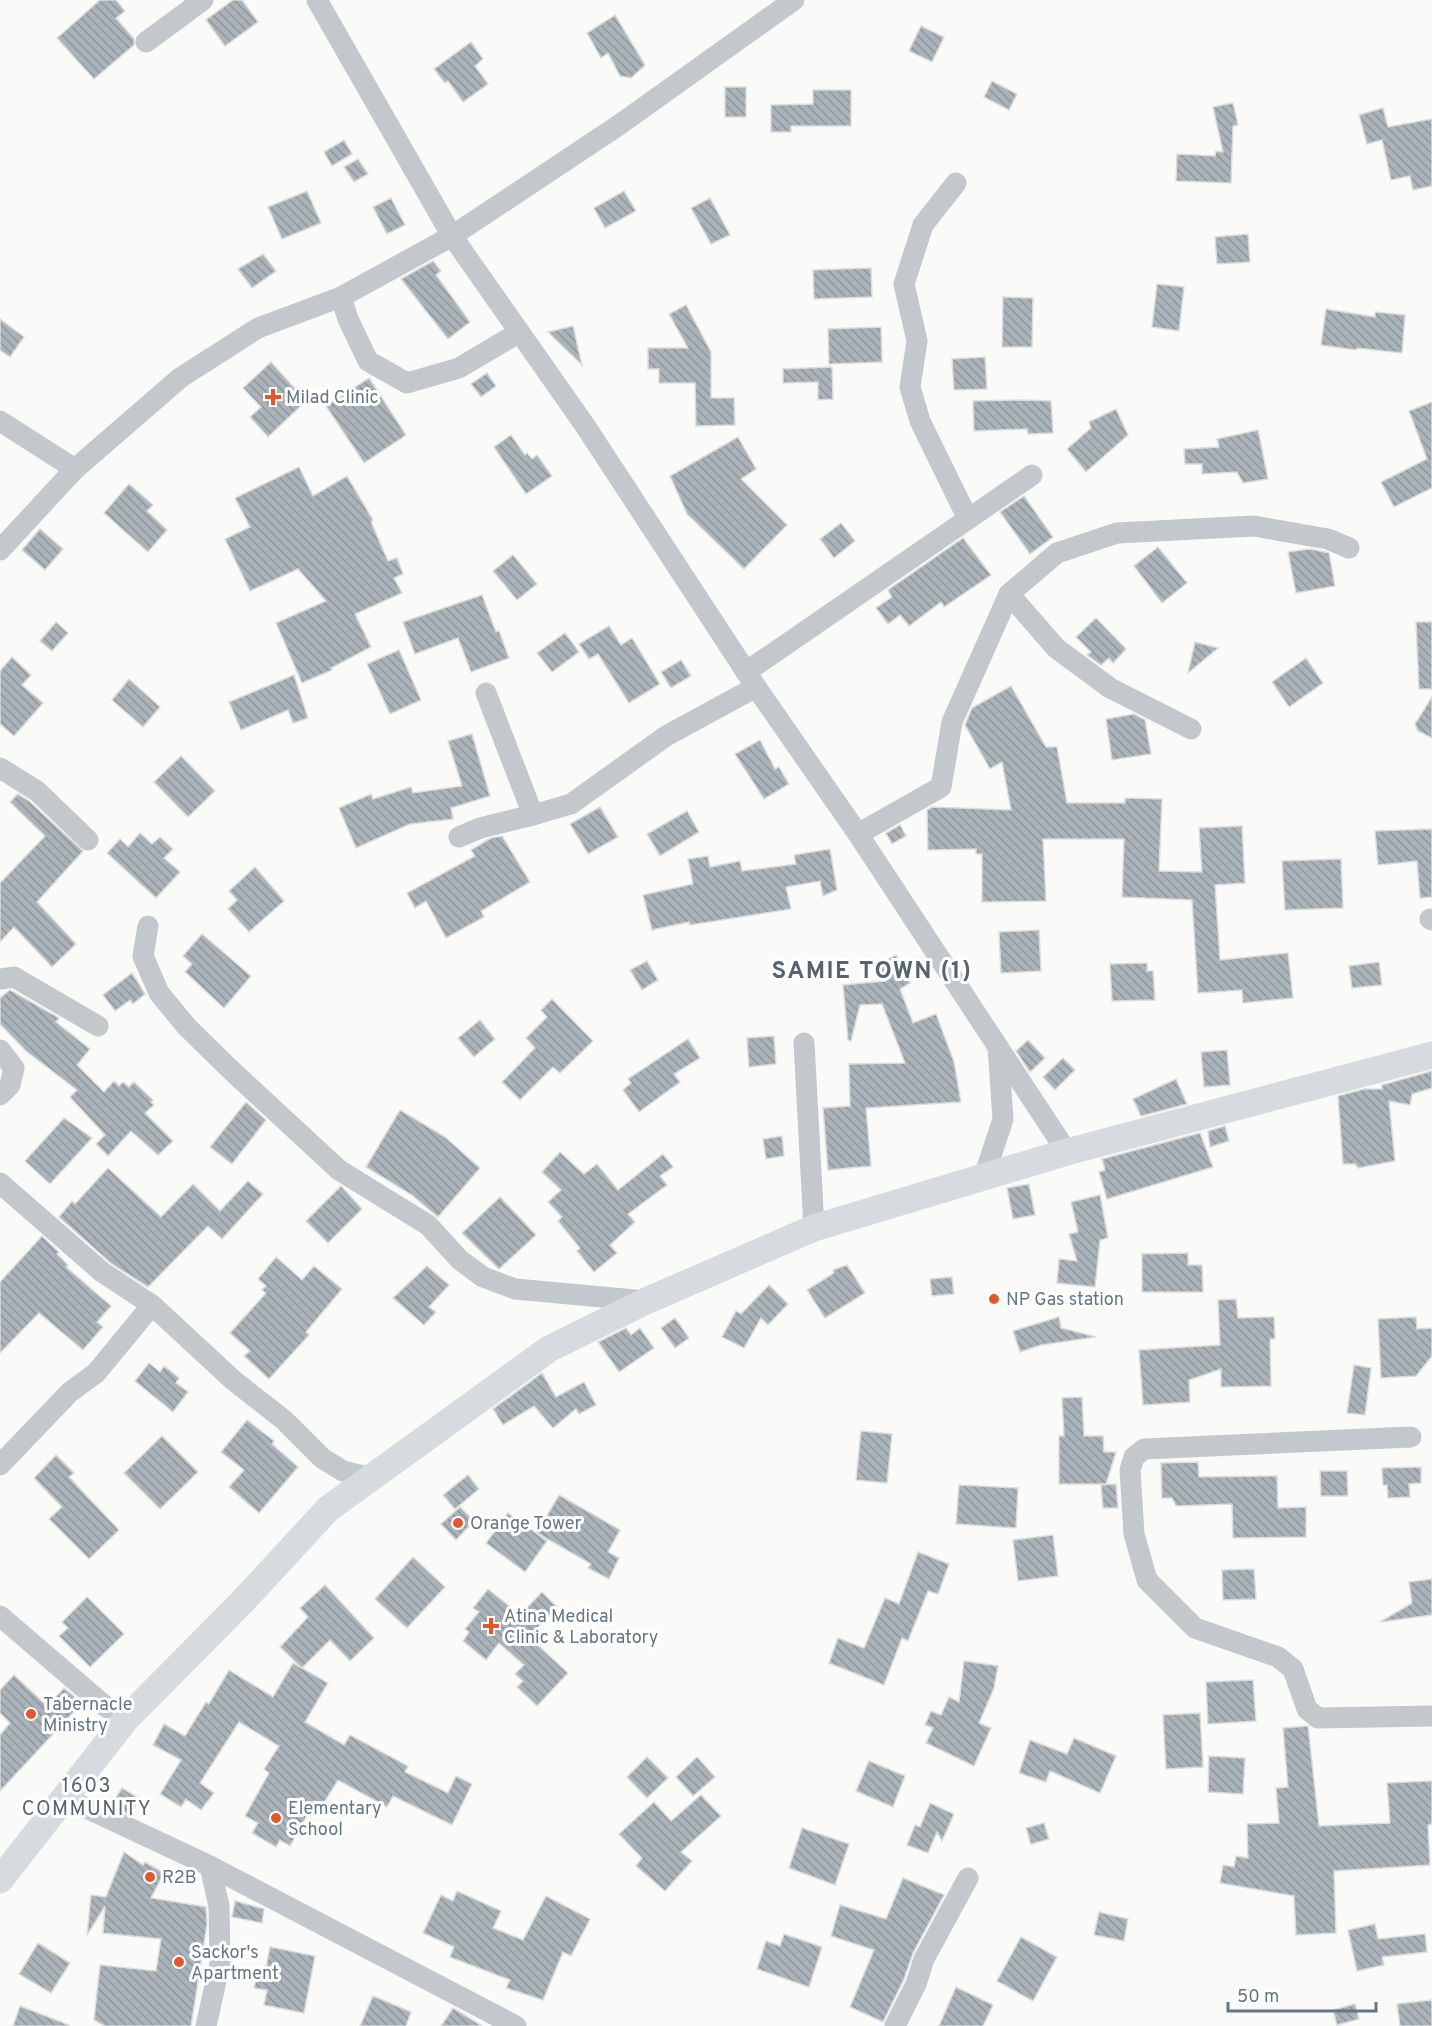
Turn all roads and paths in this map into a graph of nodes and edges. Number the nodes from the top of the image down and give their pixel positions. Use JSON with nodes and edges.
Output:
{"nodes":[{"id":1,"x":203,"y":0,"type":"edge"},
{"id":2,"x":317,"y":0,"type":"edge"},
{"id":3,"x":794,"y":0,"type":"edge"},
{"id":4,"x":146,"y":42,"type":"dead end"},
{"id":5,"x":956,"y":183,"type":"dead end"},
{"id":6,"x":452,"y":236,"type":"junction"},
{"id":7,"x":341,"y":297,"type":"junction"},
{"id":8,"x":518,"y":333,"type":"junction"},
{"id":9,"x":0,"y":421,"type":"edge"},
{"id":10,"x":75,"y":469,"type":"junction"},
{"id":11,"x":1032,"y":475,"type":"dead end"},
{"id":12,"x":969,"y":519,"type":"junction"},
{"id":13,"x":1349,"y":548,"type":"dead end"},
{"id":14,"x":0,"y":550,"type":"edge"},
{"id":15,"x":1009,"y":594,"type":"junction"},
{"id":16,"x":751,"y":680,"type":"junction"},
{"id":17,"x":486,"y":693,"type":"dead end"},
{"id":18,"x":1191,"y":729,"type":"dead end"},
{"id":19,"x":0,"y":768,"type":"edge"},
{"id":20,"x":533,"y":815,"type":"junction"},
{"id":21,"x":858,"y":834,"type":"junction"},
{"id":22,"x":459,"y":837,"type":"dead end"},
{"id":23,"x":88,"y":840,"type":"dead end"},
{"id":24,"x":148,"y":926,"type":"dead end"},
{"id":25,"x":0,"y":979,"type":"edge"},
{"id":26,"x":98,"y":1026,"type":"dead end"},
{"id":27,"x":804,"y":1043,"type":"dead end"},
{"id":28,"x":998,"y":1047,"type":"junction"},
{"id":29,"x":0,"y":1050,"type":"edge"},
{"id":30,"x":1432,"y":1055,"type":"edge"},
{"id":31,"x":0,"y":1095,"type":"edge"},
{"id":32,"x":1067,"y":1152,"type":"junction"},
{"id":33,"x":984,"y":1177,"type":"junction"},
{"id":34,"x":0,"y":1183,"type":"edge"},
{"id":35,"x":814,"y":1228,"type":"junction"},
{"id":36,"x":646,"y":1302,"type":"junction"},
{"id":37,"x":152,"y":1305,"type":"junction"},
{"id":38,"x":1412,"y":1437,"type":"dead end"},
{"id":39,"x":0,"y":1465,"type":"edge"},
{"id":40,"x":372,"y":1478,"type":"junction"},
{"id":41,"x":0,"y":1616,"type":"edge"},
{"id":42,"x":1432,"y":1716,"type":"edge"},
{"id":43,"x":126,"y":1719,"type":"junction"},
{"id":44,"x":63,"y":1797,"type":"junction"},
{"id":45,"x":210,"y":1866,"type":"junction"},
{"id":46,"x":968,"y":1878,"type":"dead end"},
{"id":47,"x":0,"y":1880,"type":"edge"},
{"id":48,"x":206,"y":2026,"type":"edge"},
{"id":49,"x":516,"y":2026,"type":"edge"},
{"id":50,"x":895,"y":2026,"type":"edge"}],
"edges":[{"from":1,"to":4,"type":"street"},
{"from":2,"to":6,"type":"street"},
{"from":3,"to":6,"type":"street"},
{"from":5,"to":12,"type":"street"},
{"from":6,"to":7,"type":"street"},
{"from":6,"to":8,"type":"street"},
{"from":7,"to":8,"type":"street"},
{"from":7,"to":10,"type":"street"},
{"from":8,"to":16,"type":"street"},
{"from":9,"to":10,"type":"street"},
{"from":10,"to":14,"type":"street"},
{"from":11,"to":12,"type":"street"},
{"from":12,"to":16,"type":"street"},
{"from":13,"to":15,"type":"street"},
{"from":15,"to":18,"type":"street"},
{"from":15,"to":21,"type":"street"},
{"from":16,"to":20,"type":"street"},
{"from":16,"to":21,"type":"street"},
{"from":17,"to":20,"type":"street"},
{"from":19,"to":23,"type":"street"},
{"from":20,"to":22,"type":"street"},
{"from":21,"to":28,"type":"street"},
{"from":24,"to":36,"type":"street"},
{"from":25,"to":26,"type":"street"},
{"from":27,"to":35,"type":"street"},
{"from":28,"to":32,"type":"street"},
{"from":28,"to":33,"type":"street"},
{"from":29,"to":31,"type":"street"},
{"from":30,"to":32,"type":"main road"},
{"from":32,"to":33,"type":"main road"},
{"from":33,"to":35,"type":"main road"},
{"from":34,"to":37,"type":"street"},
{"from":35,"to":36,"type":"main road"},
{"from":36,"to":40,"type":"main road"},
{"from":37,"to":39,"type":"street"},
{"from":37,"to":40,"type":"street"},
{"from":38,"to":42,"type":"street"},
{"from":40,"to":43,"type":"main road"},
{"from":41,"to":43,"type":"street"},
{"from":43,"to":44,"type":"main road"},
{"from":44,"to":45,"type":"street"},
{"from":44,"to":47,"type":"main road"},
{"from":45,"to":48,"type":"street"},
{"from":45,"to":49,"type":"street"},
{"from":46,"to":50,"type":"street"}]}
